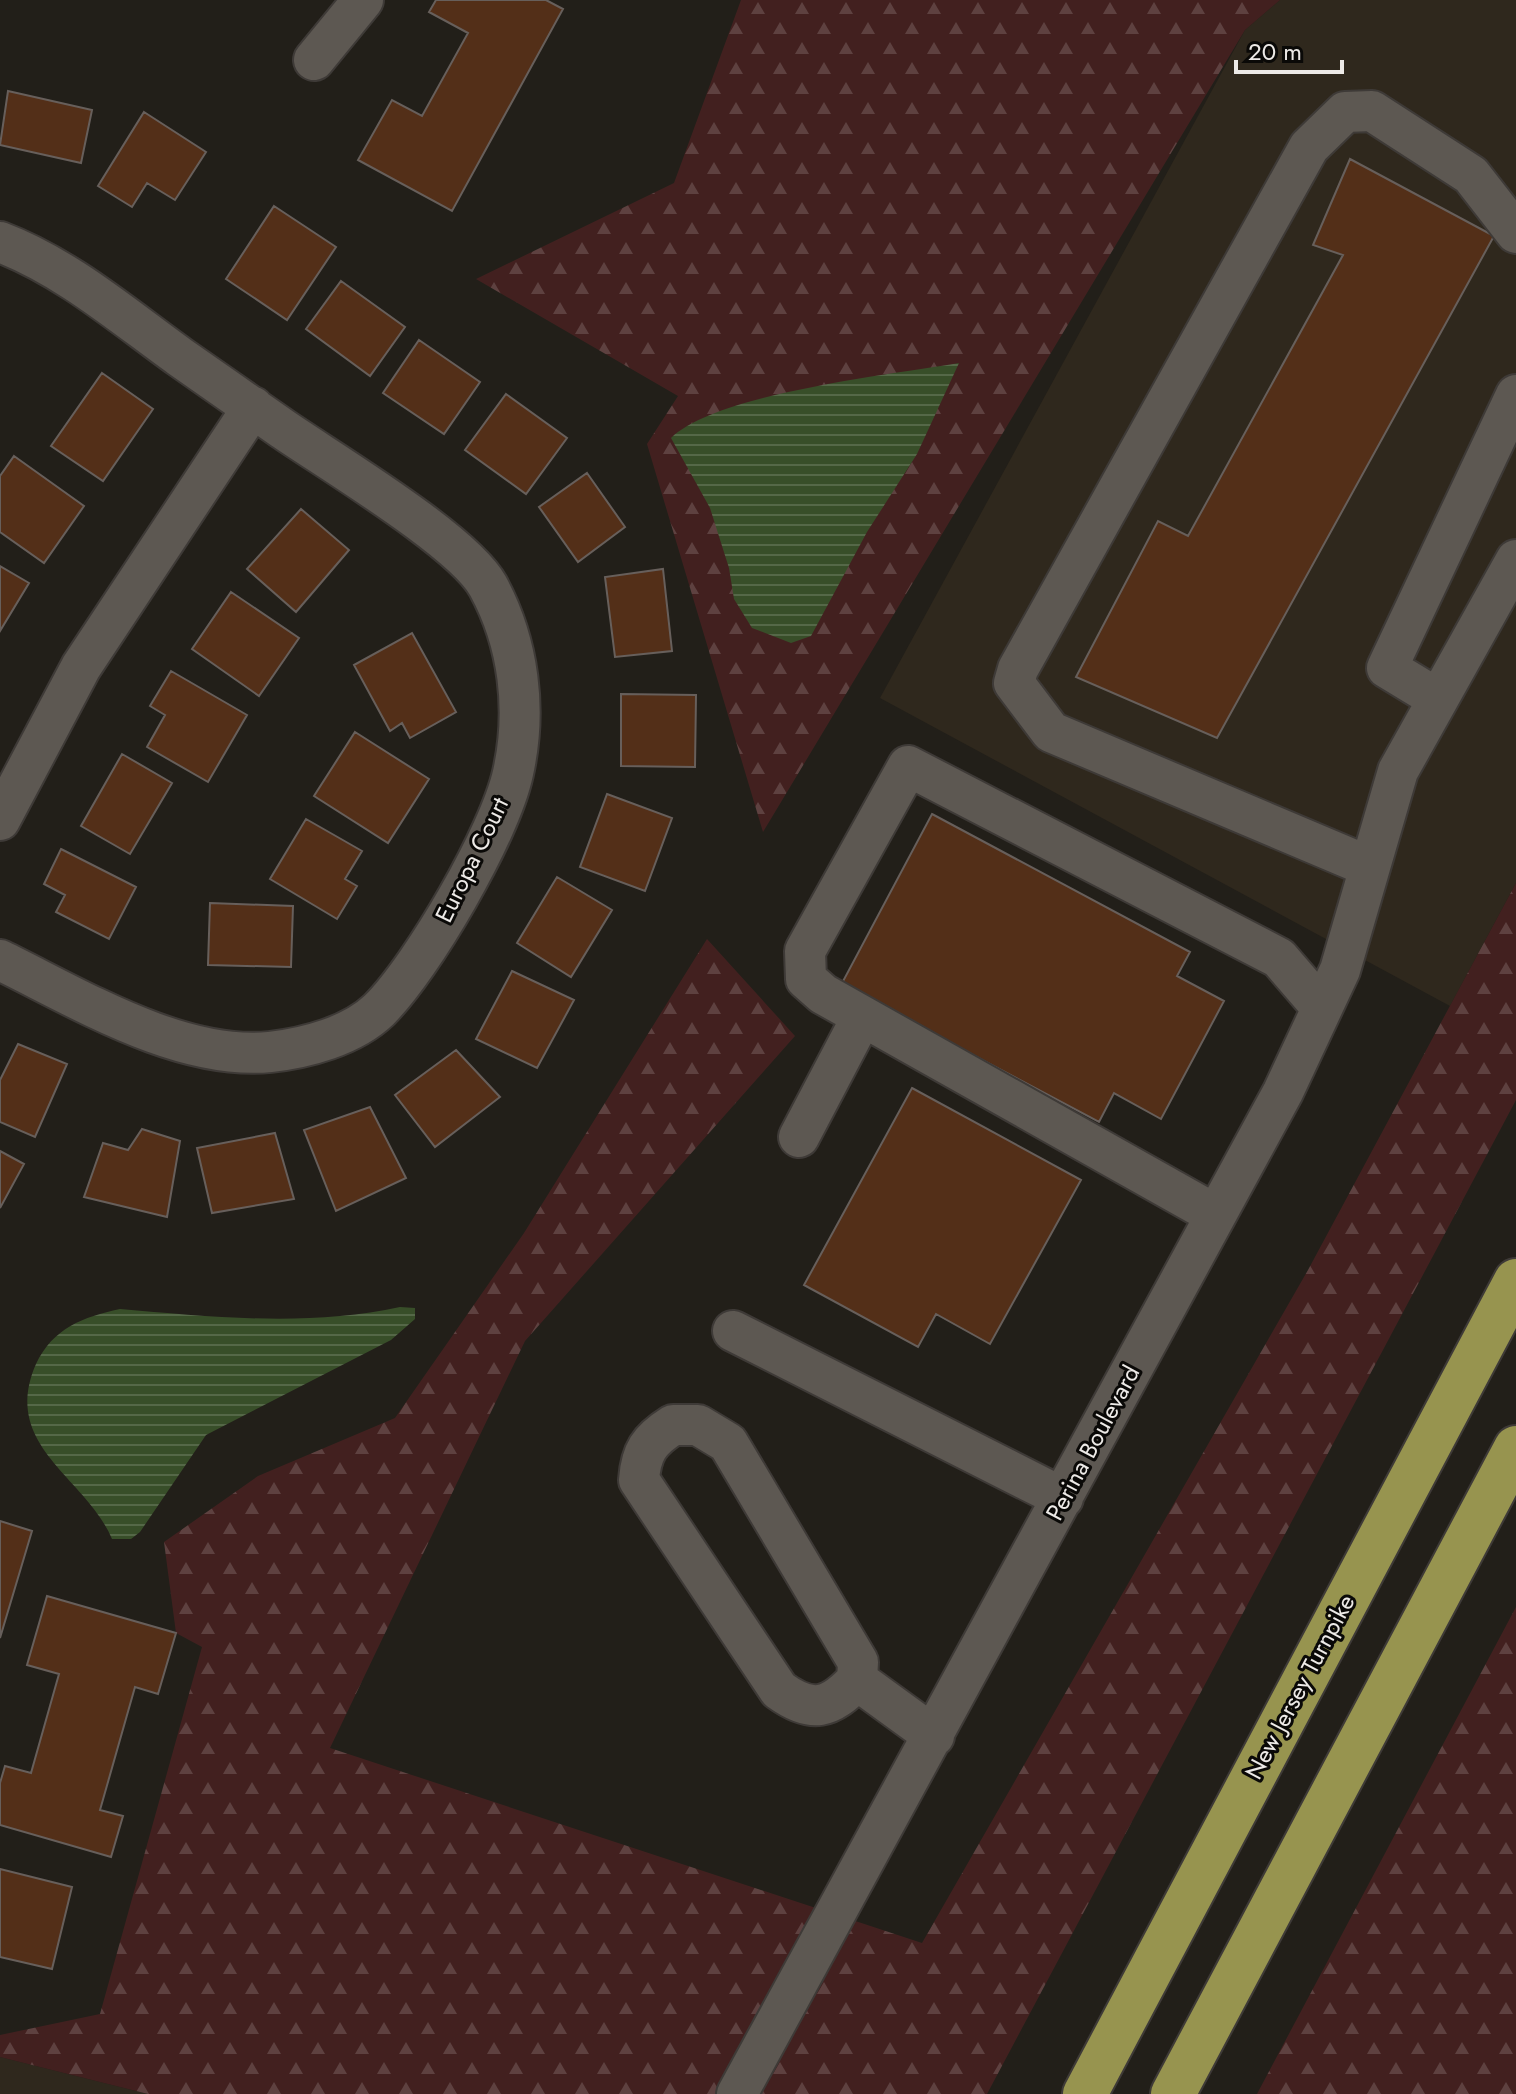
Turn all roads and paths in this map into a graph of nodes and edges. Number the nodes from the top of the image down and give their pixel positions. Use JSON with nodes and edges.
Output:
{"nodes":[{"id":1,"x":363,"y":0,"type":"edge"},
{"id":2,"x":314,"y":60,"type":"dead end"},
{"id":3,"x":1516,"y":233,"type":"edge"},
{"id":4,"x":0,"y":242,"type":"edge"},
{"id":5,"x":1516,"y":395,"type":"edge"},
{"id":6,"x":253,"y":407,"type":"junction"},
{"id":7,"x":1516,"y":560,"type":"edge"},
{"id":8,"x":1438,"y":699,"type":"junction"},
{"id":9,"x":0,"y":820,"type":"edge"},
{"id":10,"x":1370,"y":867,"type":"junction"},
{"id":11,"x":0,"y":960,"type":"edge"},
{"id":12,"x":1322,"y":1008,"type":"junction"},
{"id":13,"x":862,"y":1017,"type":"junction"},
{"id":14,"x":799,"y":1137,"type":"dead end"},
{"id":15,"x":1216,"y":1215,"type":"junction"},
{"id":16,"x":1516,"y":1281,"type":"edge"},
{"id":17,"x":733,"y":1331,"type":"dead end"},
{"id":18,"x":1516,"y":1448,"type":"edge"},
{"id":19,"x":1063,"y":1498,"type":"junction"},
{"id":20,"x":857,"y":1680,"type":"junction"},
{"id":21,"x":934,"y":1736,"type":"junction"},
{"id":22,"x":737,"y":2094,"type":"edge"},
{"id":23,"x":1085,"y":2094,"type":"edge"},
{"id":24,"x":1173,"y":2094,"type":"edge"}],
"edges":[{"from":1,"to":2,"type":"street"},
{"from":3,"to":10,"type":"street"},
{"from":4,"to":6,"type":"street","name":"Europa Court"},
{"from":5,"to":8,"type":"street"},
{"from":6,"to":9,"type":"street"},
{"from":6,"to":11,"type":"street","name":"Europa Court"},
{"from":7,"to":8,"type":"street","name":"Perina Boulevard"},
{"from":8,"to":10,"type":"street","name":"Perina Boulevard"},
{"from":10,"to":12,"type":"street","name":"Perina Boulevard"},
{"from":12,"to":13,"type":"street"},
{"from":12,"to":15,"type":"street","name":"Perina Boulevard"},
{"from":13,"to":14,"type":"street"},
{"from":13,"to":15,"type":"street"},
{"from":15,"to":19,"type":"street","name":"Perina Boulevard"},
{"from":16,"to":23,"type":"highway","name":"New Jersey Turnpike"},
{"from":17,"to":19,"type":"street"},
{"from":18,"to":24,"type":"highway"},
{"from":19,"to":21,"type":"street","name":"Perina Boulevard"},
{"from":20,"to":20,"type":"street"},
{"from":20,"to":21,"type":"street"},
{"from":21,"to":22,"type":"street","name":"Perina Boulevard"}]}
